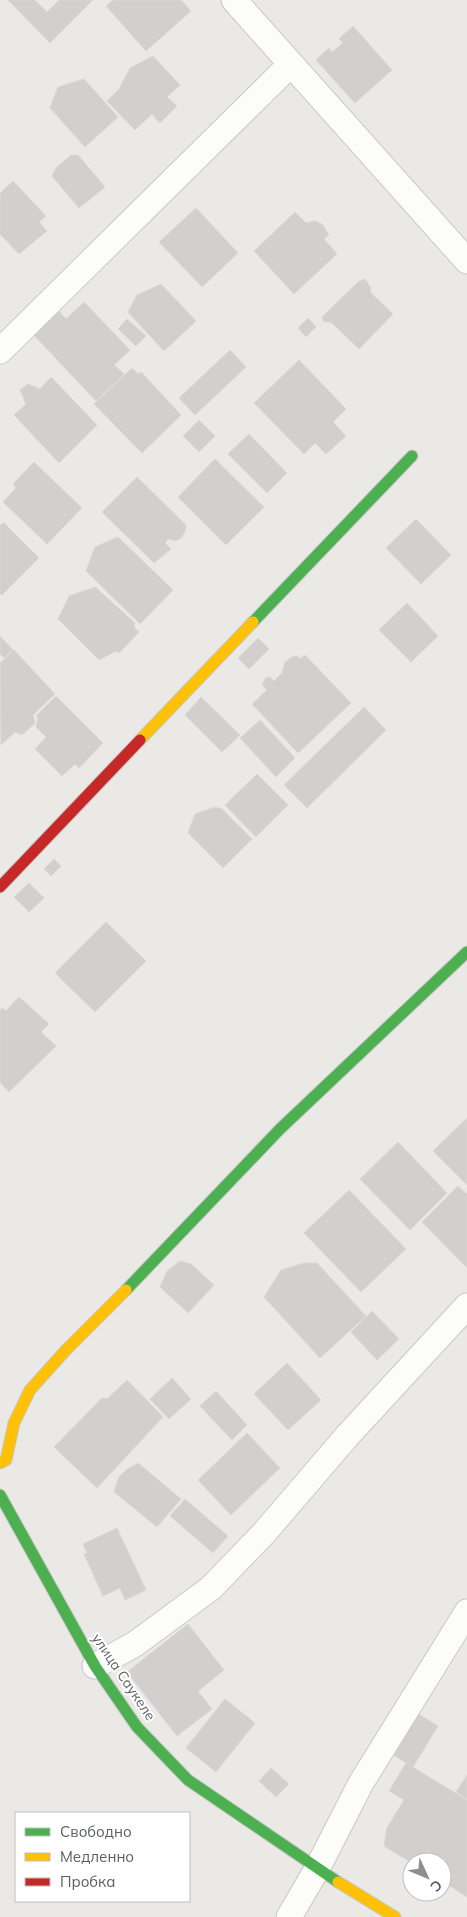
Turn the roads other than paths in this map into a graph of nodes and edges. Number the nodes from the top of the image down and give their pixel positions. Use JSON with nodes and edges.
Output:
{"nodes":[{"id":1,"x":234,"y":0,"type":"edge"},
{"id":2,"x":291,"y":64,"type":"junction"},
{"id":3,"x":467,"y":261,"type":"edge"},
{"id":4,"x":0,"y":351,"type":"edge"},
{"id":5,"x":412,"y":456,"type":"dead end"},
{"id":6,"x":0,"y":887,"type":"edge"},
{"id":7,"x":467,"y":952,"type":"edge"},
{"id":8,"x":467,"y":1306,"type":"edge"},
{"id":9,"x":0,"y":1463,"type":"edge"},
{"id":10,"x":0,"y":1495,"type":"edge"},
{"id":11,"x":467,"y":1612,"type":"edge"},
{"id":12,"x":95,"y":1666,"type":"junction"},
{"id":13,"x":317,"y":1869,"type":"junction"},
{"id":14,"x":289,"y":1917,"type":"edge"},
{"id":15,"x":395,"y":1917,"type":"edge"}],
"edges":[{"from":1,"to":2,"type":"street"},
{"from":2,"to":3,"type":"street"},
{"from":2,"to":4,"type":"street"},
{"from":5,"to":6,"type":"street"},
{"from":7,"to":9,"type":"street"},
{"from":8,"to":12,"type":"street"},
{"from":10,"to":12,"type":"street","name":"улица Саукеле"},
{"from":11,"to":13,"type":"street"},
{"from":12,"to":13,"type":"street","name":"улица Саукеле"},
{"from":13,"to":14,"type":"street"},
{"from":13,"to":15,"type":"street","name":"улица Саукеле"}]}
